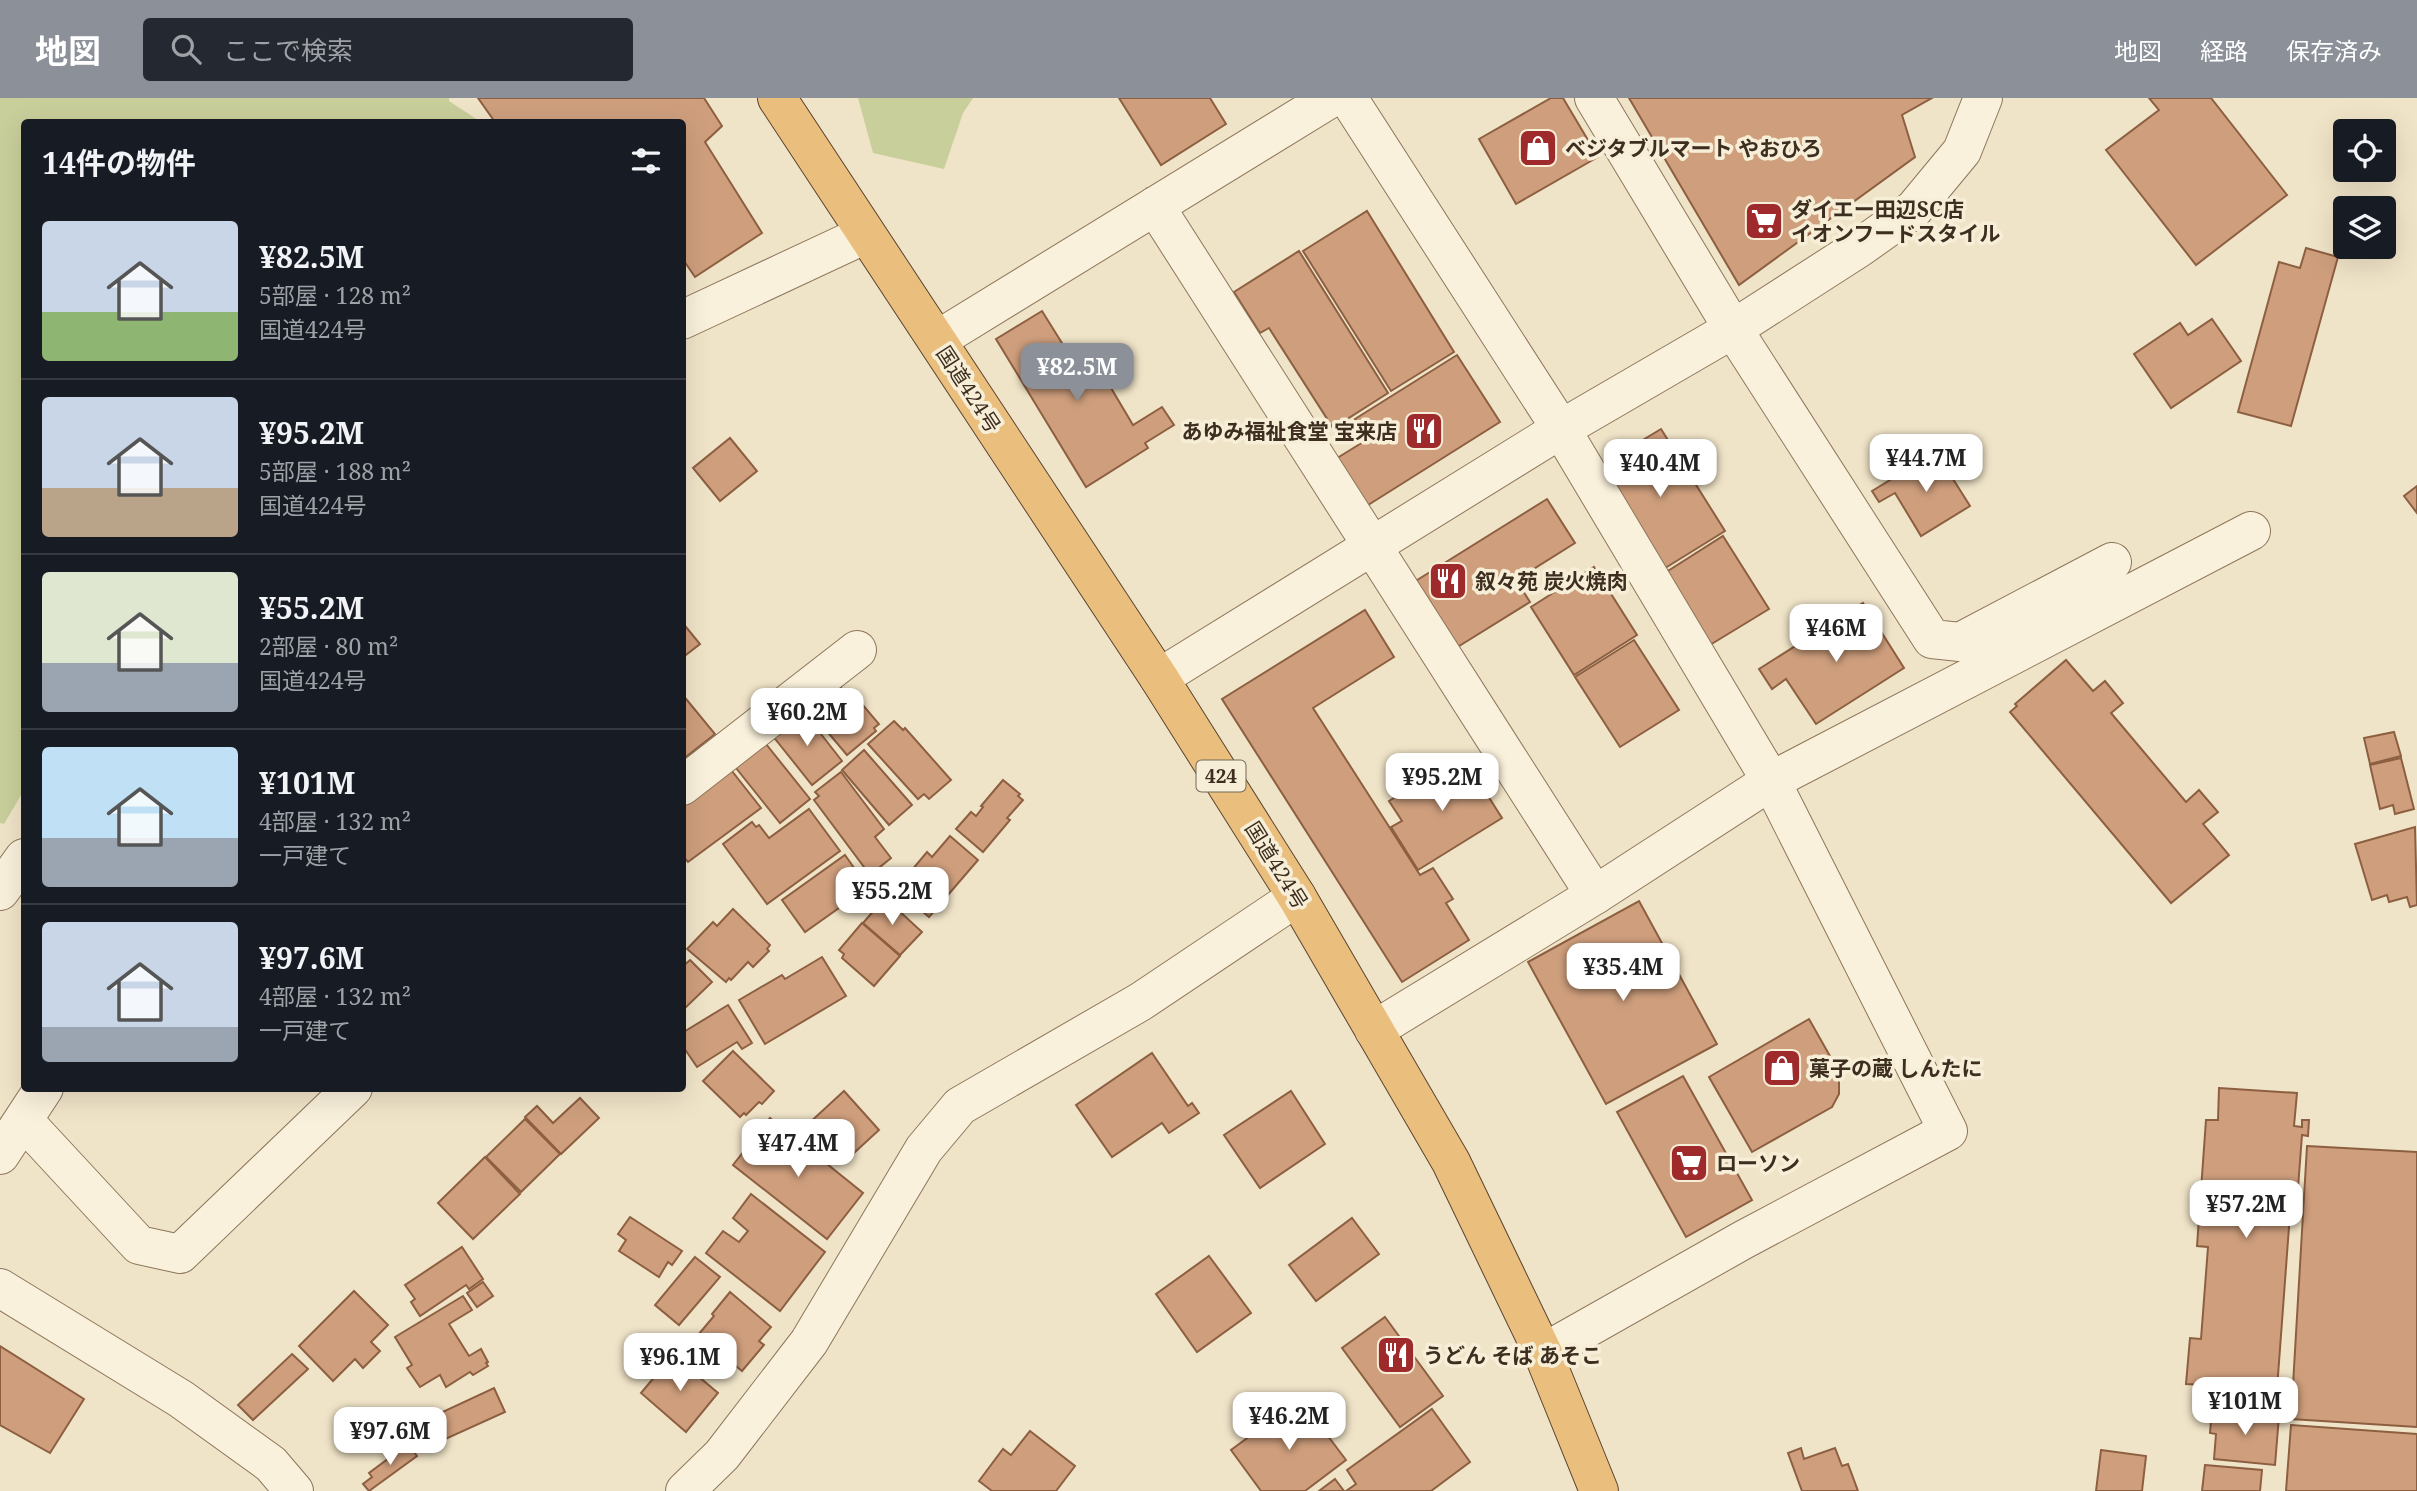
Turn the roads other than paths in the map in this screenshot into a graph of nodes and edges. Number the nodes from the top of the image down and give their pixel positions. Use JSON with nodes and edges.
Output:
{"nodes":[{"id":1,"x":778,"y":98,"type":"edge"},
{"id":2,"x":1331,"y":98,"type":"edge"},
{"id":3,"x":1348,"y":98,"type":"edge"},
{"id":4,"x":1594,"y":98,"type":"edge"},
{"id":5,"x":1983,"y":98,"type":"edge"},
{"id":6,"x":1155,"y":206,"type":"junction"},
{"id":7,"x":866,"y":234,"type":"junction"},
{"id":8,"x":686,"y":318,"type":"edge"},
{"id":9,"x":1733,"y":329,"type":"junction"},
{"id":10,"x":937,"y":340,"type":"junction"},
{"id":11,"x":1561,"y":429,"type":"junction"},
{"id":12,"x":2251,"y":531,"type":"dead end"},
{"id":13,"x":1371,"y":547,"type":"junction"},
{"id":14,"x":2112,"y":562,"type":"dead end"},
{"id":15,"x":857,"y":650,"type":"dead end"},
{"id":16,"x":1159,"y":678,"type":"junction"},
{"id":17,"x":1771,"y":781,"type":"junction"},
{"id":18,"x":686,"y":783,"type":"edge"},
{"id":19,"x":21,"y":862,"type":"edge"},
{"id":20,"x":0,"y":891,"type":"edge"},
{"id":21,"x":1595,"y":895,"type":"junction"},
{"id":22,"x":1297,"y":897,"type":"junction"},
{"id":23,"x":1374,"y":1030,"type":"junction"},
{"id":24,"x":42,"y":1092,"type":"edge"},
{"id":25,"x":349,"y":1092,"type":"edge"},
{"id":26,"x":24,"y":1121,"type":"junction"},
{"id":27,"x":0,"y":1155,"type":"edge"},
{"id":28,"x":0,"y":1289,"type":"edge"},
{"id":29,"x":1543,"y":1353,"type":"junction"},
{"id":30,"x":294,"y":1491,"type":"edge"},
{"id":31,"x":685,"y":1491,"type":"edge"},
{"id":32,"x":1599,"y":1491,"type":"edge"}],
"edges":[{"from":1,"to":7,"type":"highway","name":"国道424号","number":"424"},
{"from":2,"to":6,"type":"street"},
{"from":3,"to":11,"type":"street"},
{"from":4,"to":9,"type":"street"},
{"from":5,"to":9,"type":"street"},
{"from":6,"to":10,"type":"street"},
{"from":6,"to":13,"type":"street"},
{"from":7,"to":8,"type":"street"},
{"from":7,"to":10,"type":"highway","name":"国道424号","number":"424"},
{"from":9,"to":11,"type":"street"},
{"from":9,"to":14,"type":"street"},
{"from":10,"to":16,"type":"highway","name":"国道424号","number":"424"},
{"from":11,"to":13,"type":"street"},
{"from":11,"to":17,"type":"street"},
{"from":12,"to":17,"type":"street"},
{"from":13,"to":16,"type":"street"},
{"from":13,"to":21,"type":"street"},
{"from":15,"to":18,"type":"street"},
{"from":16,"to":22,"type":"highway","name":"国道424号","number":"424"},
{"from":17,"to":21,"type":"street"},
{"from":17,"to":29,"type":"street"},
{"from":19,"to":20,"type":"street"},
{"from":21,"to":23,"type":"street"},
{"from":22,"to":23,"type":"highway","name":"国道424号","number":"424"},
{"from":22,"to":31,"type":"street"},
{"from":23,"to":29,"type":"highway","name":"国道424号","number":"424"},
{"from":24,"to":26,"type":"street"},
{"from":25,"to":26,"type":"street"},
{"from":26,"to":27,"type":"street"},
{"from":28,"to":30,"type":"street"},
{"from":29,"to":32,"type":"highway","name":"国道424号","number":"424"}]}
